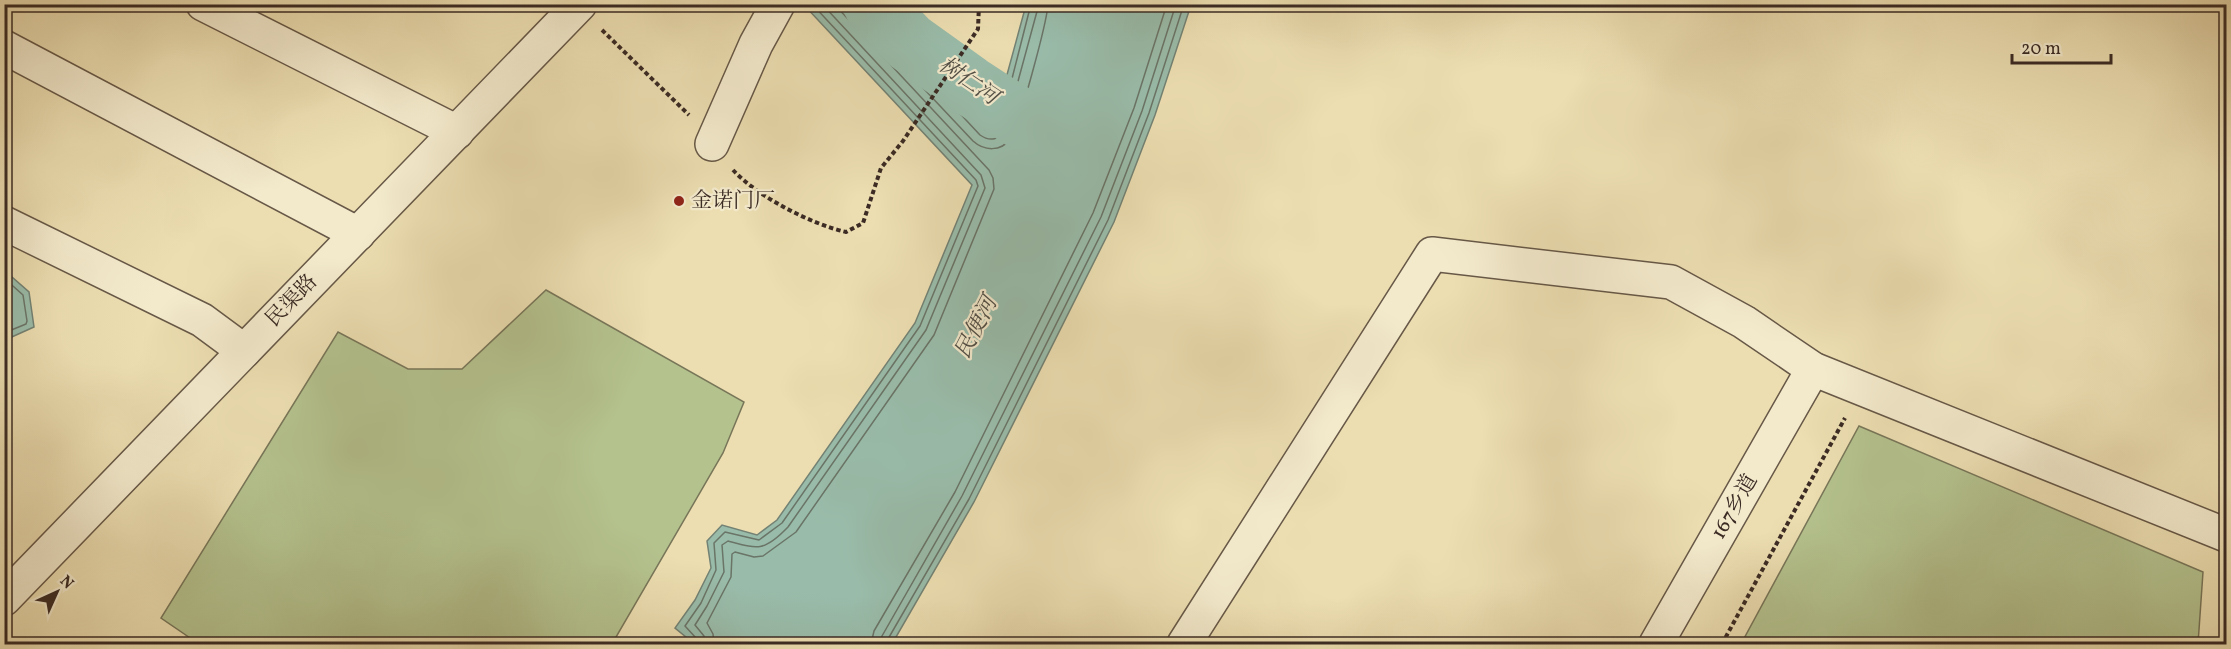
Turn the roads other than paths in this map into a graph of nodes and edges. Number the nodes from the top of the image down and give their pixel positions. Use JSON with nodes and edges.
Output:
{"nodes":[{"id":1,"x":203,"y":4,"type":"edge"},
{"id":2,"x":580,"y":4,"type":"edge"},
{"id":3,"x":778,"y":4,"type":"edge"},
{"id":4,"x":4,"y":47,"type":"edge"},
{"id":5,"x":457,"y":132,"type":"junction"},
{"id":6,"x":712,"y":144,"type":"dead end"},
{"id":7,"x":4,"y":223,"type":"edge"},
{"id":8,"x":358,"y":234,"type":"junction"},
{"id":9,"x":244,"y":351,"type":"junction"},
{"id":10,"x":1813,"y":369,"type":"junction"},
{"id":11,"x":2226,"y":535,"type":"edge"},
{"id":12,"x":4,"y":598,"type":"edge"},
{"id":13,"x":1184,"y":645,"type":"edge"},
{"id":14,"x":1656,"y":645,"type":"edge"}],
"edges":[{"from":1,"to":5,"type":"street"},
{"from":2,"to":5,"type":"street","name":"民渠路"},
{"from":3,"to":6,"type":"street"},
{"from":4,"to":8,"type":"street"},
{"from":5,"to":8,"type":"street","name":"民渠路"},
{"from":7,"to":9,"type":"street"},
{"from":8,"to":9,"type":"street","name":"民渠路"},
{"from":9,"to":12,"type":"street","name":"民渠路"},
{"from":10,"to":11,"type":"street"},
{"from":10,"to":13,"type":"street"},
{"from":10,"to":14,"type":"street","name":"167乡道"}]}
